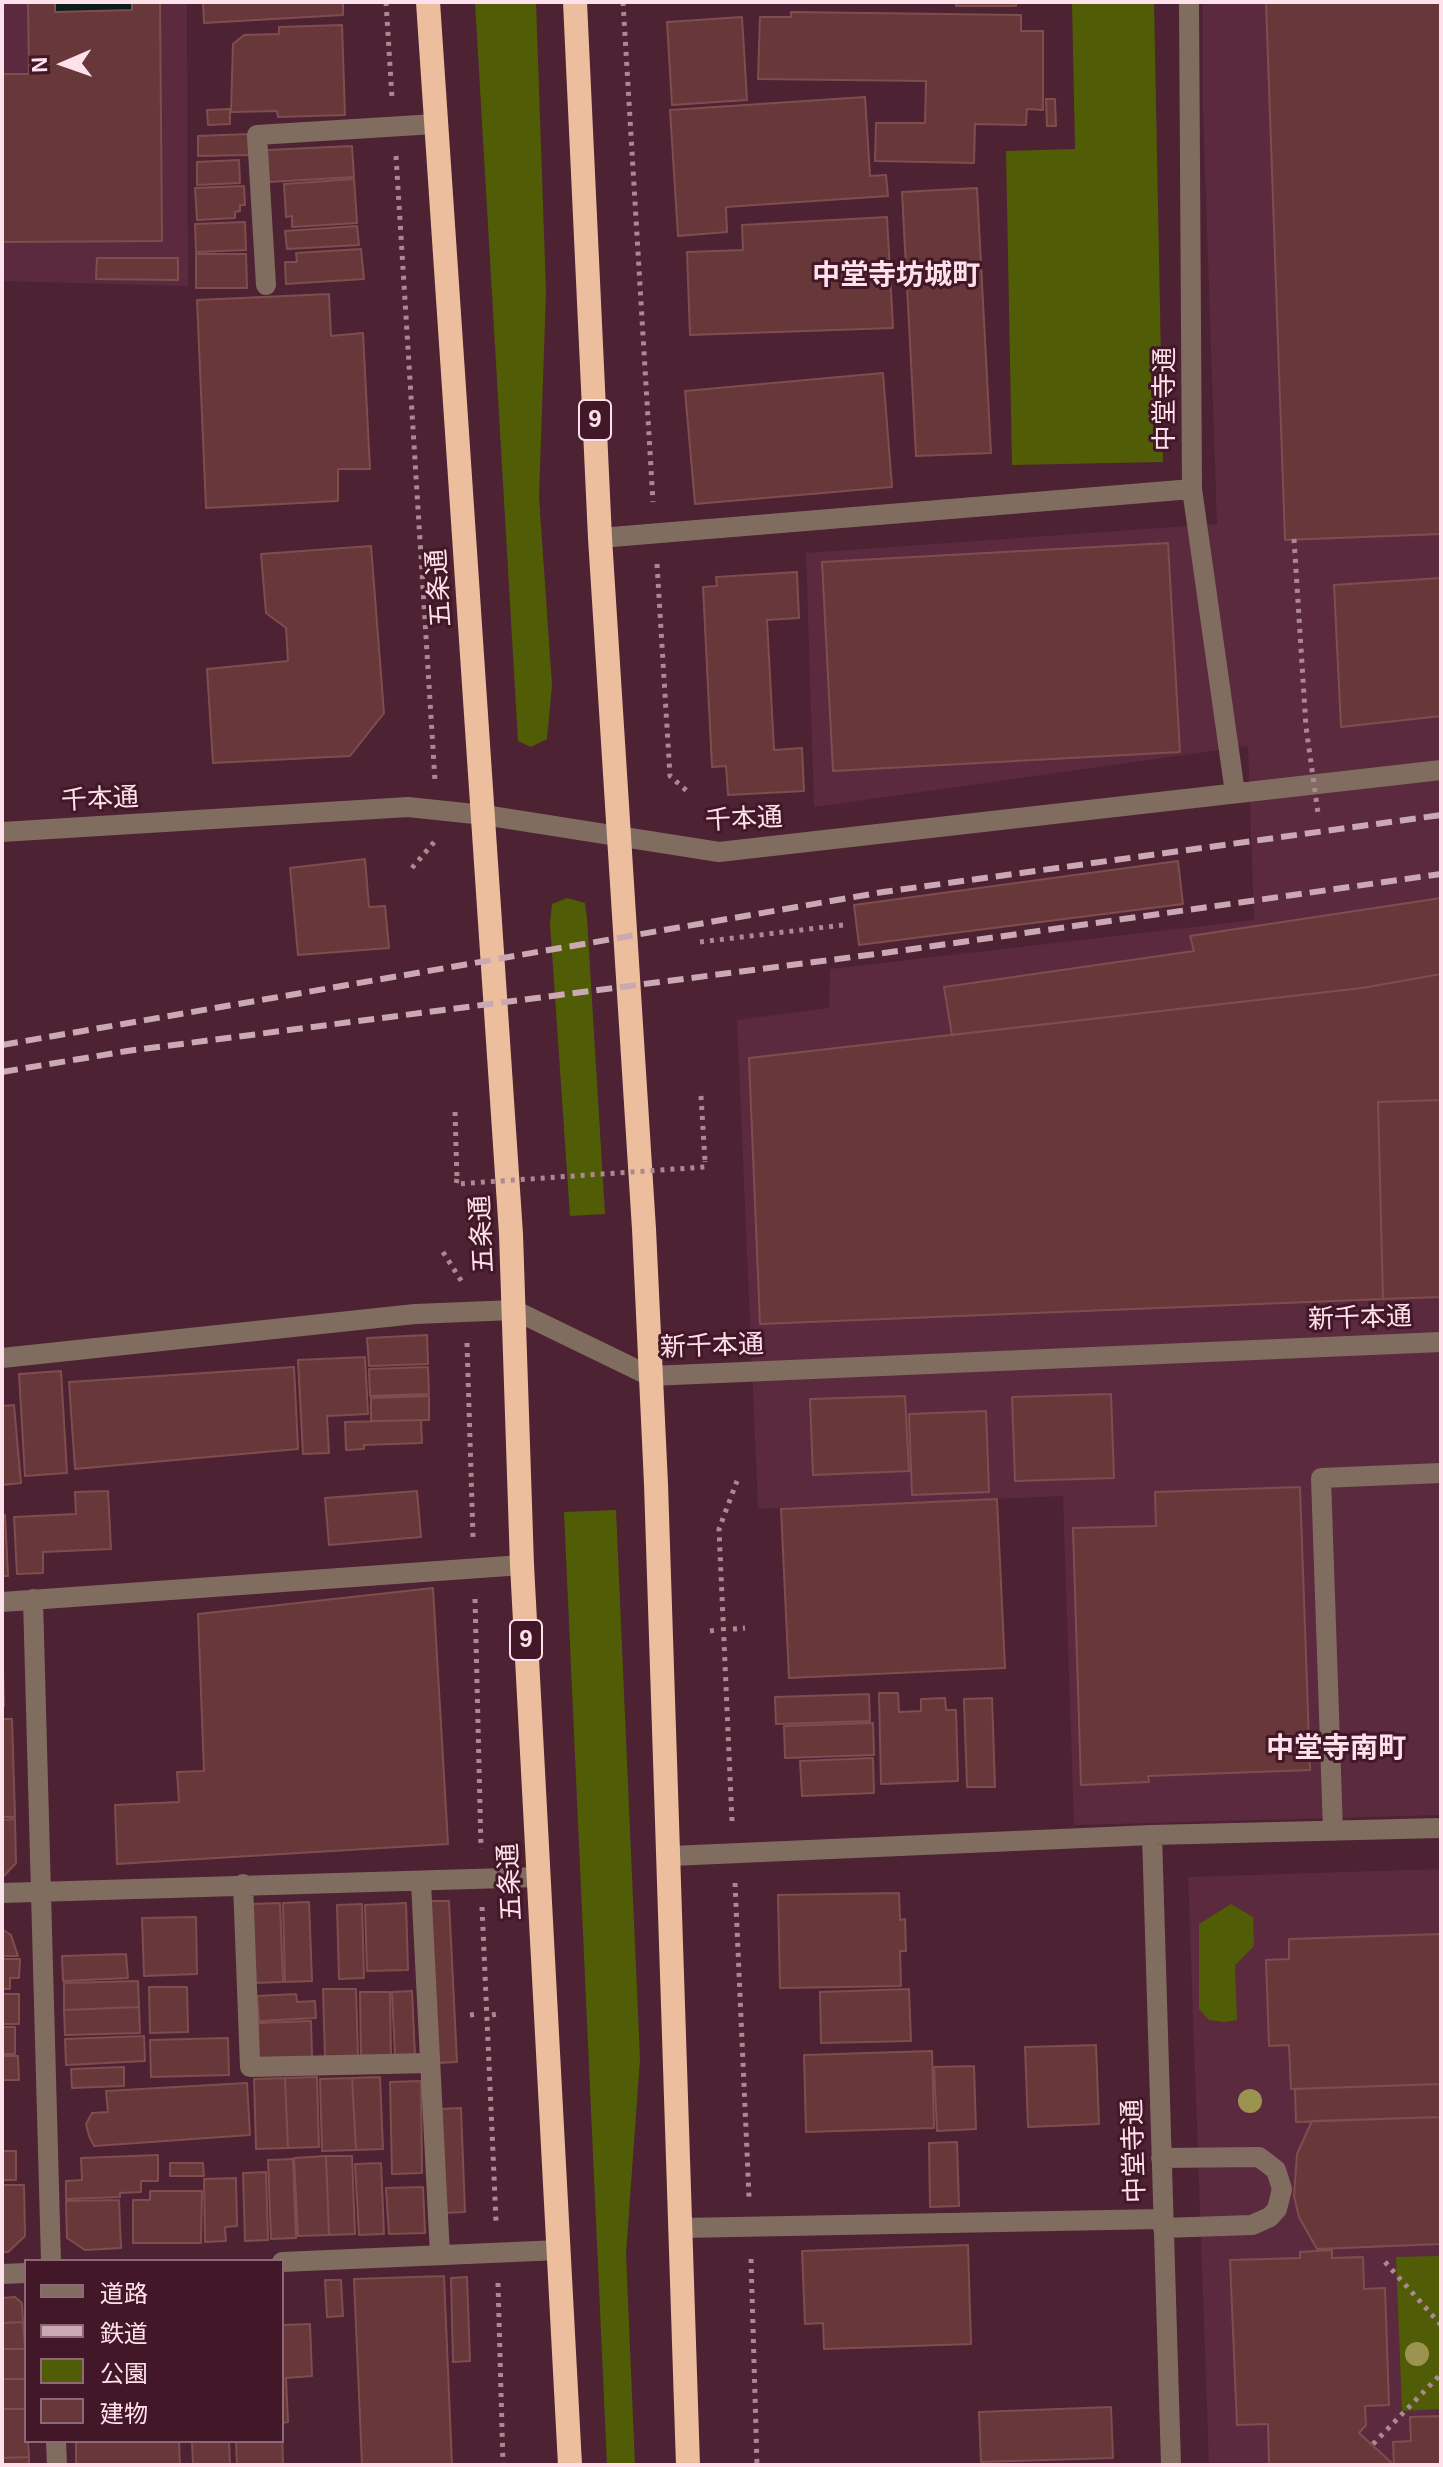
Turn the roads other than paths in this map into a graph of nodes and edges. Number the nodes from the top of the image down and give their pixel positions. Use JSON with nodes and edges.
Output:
{"nodes":[{"id":1,"x":428,"y":2,"type":"edge"},
{"id":2,"x":575,"y":2,"type":"edge"},
{"id":3,"x":1189,"y":2,"type":"edge"},
{"id":4,"x":435,"y":124,"type":"junction"},
{"id":5,"x":266,"y":285,"type":"dead end"},
{"id":6,"x":1192,"y":489,"type":"junction"},
{"id":7,"x":600,"y":538,"type":"junction"},
{"id":8,"x":1441,"y":770,"type":"edge"},
{"id":9,"x":1235,"y":793,"type":"junction"},
{"id":10,"x":484,"y":815,"type":"junction"},
{"id":11,"x":2,"y":832,"type":"edge"},
{"id":12,"x":620,"y":837,"type":"junction"},
{"id":13,"x":514,"y":1310,"type":"junction"},
{"id":14,"x":1441,"y":1342,"type":"edge"},
{"id":15,"x":2,"y":1358,"type":"edge"},
{"id":16,"x":650,"y":1376,"type":"junction"},
{"id":17,"x":1441,"y":1473,"type":"edge"},
{"id":18,"x":522,"y":1565,"type":"junction"},
{"id":19,"x":33,"y":1599,"type":"junction"},
{"id":20,"x":2,"y":1602,"type":"edge"},
{"id":21,"x":1441,"y":1828,"type":"edge"},
{"id":22,"x":1333,"y":1831,"type":"junction"},
{"id":23,"x":1152,"y":1835,"type":"junction"},
{"id":24,"x":671,"y":1856,"type":"junction"},
{"id":25,"x":539,"y":1877,"type":"junction"},
{"id":26,"x":421,"y":1883,"type":"junction"},
{"id":27,"x":243,"y":1884,"type":"junction"},
{"id":28,"x":41,"y":1891,"type":"junction"},
{"id":29,"x":2,"y":1893,"type":"edge"},
{"id":30,"x":430,"y":2063,"type":"junction"},
{"id":31,"x":1161,"y":2158,"type":"junction"},
{"id":32,"x":1163,"y":2223,"type":"junction"},
{"id":33,"x":681,"y":2228,"type":"junction"},
{"id":34,"x":560,"y":2250,"type":"junction"},
{"id":35,"x":440,"y":2255,"type":"junction"},
{"id":36,"x":51,"y":2259,"type":"edge"},
{"id":37,"x":284,"y":2262,"type":"edge"},
{"id":38,"x":24,"y":2273,"type":"edge"},
{"id":39,"x":2,"y":2274,"type":"edge"},
{"id":40,"x":56,"y":2443,"type":"edge"},
{"id":41,"x":57,"y":2465,"type":"edge"},
{"id":42,"x":570,"y":2465,"type":"edge"},
{"id":43,"x":688,"y":2465,"type":"edge"},
{"id":44,"x":1171,"y":2465,"type":"edge"}],
"edges":[{"from":1,"to":4,"type":"highway","name":"五条通","number":"9"},
{"from":2,"to":7,"type":"highway","number":"9"},
{"from":3,"to":6,"type":"street","name":"中堂寺通"},
{"from":4,"to":5,"type":"street"},
{"from":4,"to":10,"type":"highway","name":"五条通","number":"9"},
{"from":6,"to":7,"type":"street"},
{"from":6,"to":9,"type":"street","name":"中堂寺通"},
{"from":7,"to":12,"type":"highway","number":"9"},
{"from":8,"to":9,"type":"street","name":"千本通"},
{"from":9,"to":12,"type":"street","name":"千本通"},
{"from":10,"to":11,"type":"street","name":"千本通"},
{"from":10,"to":12,"type":"street","name":"千本通"},
{"from":10,"to":13,"type":"highway","name":"五条通","number":"9"},
{"from":12,"to":16,"type":"highway","number":"9"},
{"from":13,"to":15,"type":"street","name":"新千本通"},
{"from":13,"to":16,"type":"street","name":"新千本通"},
{"from":13,"to":18,"type":"highway","name":"五条通","number":"9"},
{"from":14,"to":16,"type":"street","name":"新千本通"},
{"from":16,"to":24,"type":"highway","number":"9"},
{"from":17,"to":22,"type":"street"},
{"from":18,"to":19,"type":"street"},
{"from":18,"to":25,"type":"highway","name":"五条通","number":"9"},
{"from":19,"to":20,"type":"street"},
{"from":19,"to":28,"type":"street"},
{"from":21,"to":22,"type":"street"},
{"from":22,"to":23,"type":"street"},
{"from":23,"to":24,"type":"street"},
{"from":23,"to":31,"type":"street","name":"中堂寺通"},
{"from":24,"to":33,"type":"highway","number":"9"},
{"from":25,"to":26,"type":"street"},
{"from":25,"to":34,"type":"highway","name":"五条通","number":"9"},
{"from":26,"to":27,"type":"street"},
{"from":26,"to":30,"type":"street"},
{"from":27,"to":28,"type":"street"},
{"from":27,"to":30,"type":"street"},
{"from":28,"to":29,"type":"street"},
{"from":28,"to":36,"type":"street"},
{"from":30,"to":35,"type":"street"},
{"from":31,"to":32,"type":"street","name":"中堂寺通"},
{"from":31,"to":32,"type":"street"},
{"from":32,"to":33,"type":"street"},
{"from":32,"to":44,"type":"street","name":"中堂寺通"},
{"from":33,"to":43,"type":"highway","number":"9"},
{"from":34,"to":35,"type":"street"},
{"from":34,"to":42,"type":"highway","name":"五条通","number":"9"},
{"from":35,"to":37,"type":"street"},
{"from":38,"to":39,"type":"street"},
{"from":40,"to":41,"type":"street"}]}
